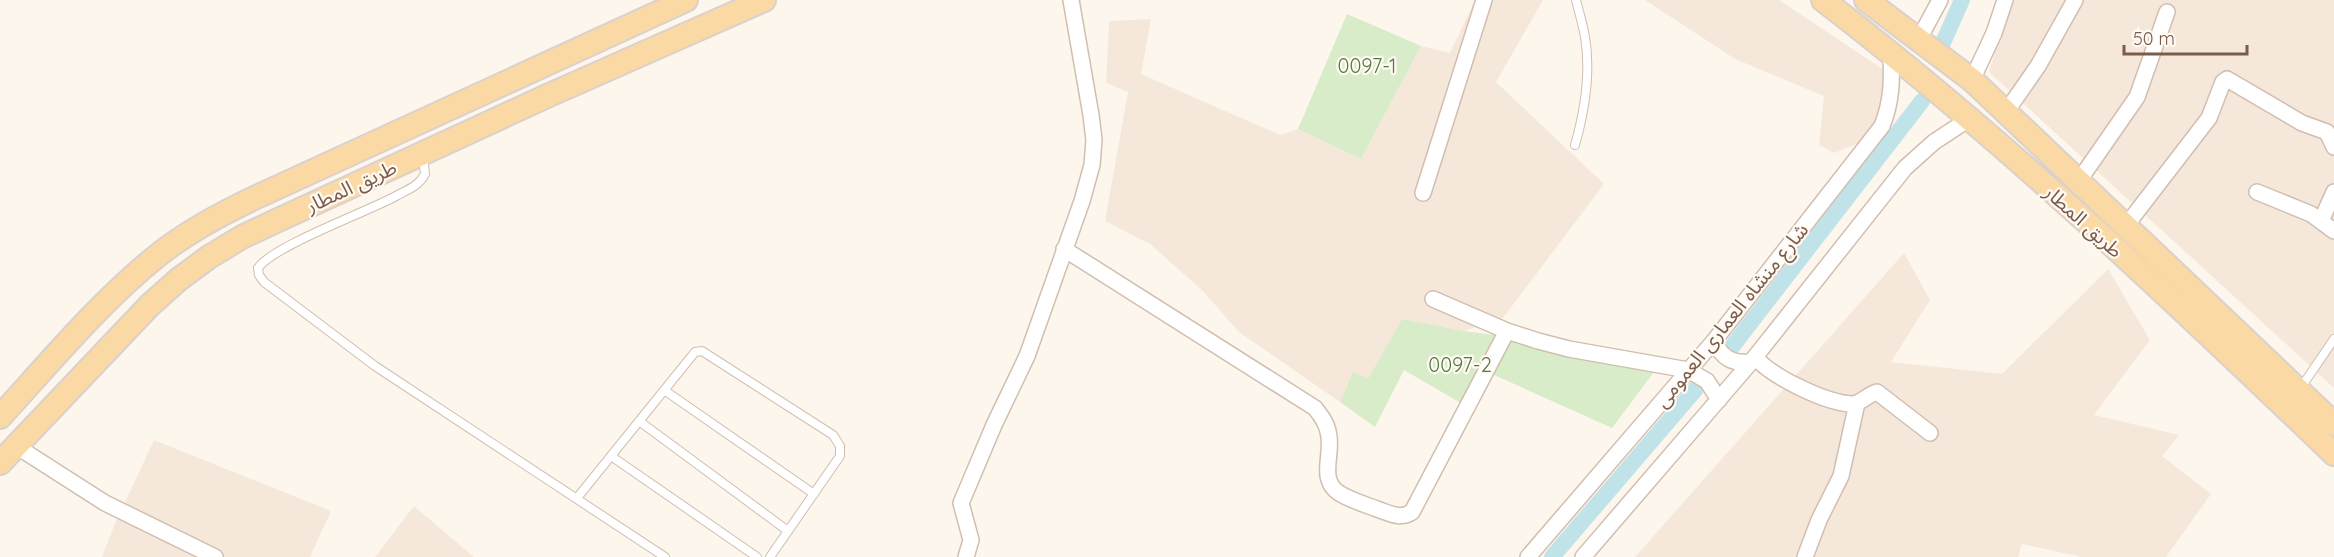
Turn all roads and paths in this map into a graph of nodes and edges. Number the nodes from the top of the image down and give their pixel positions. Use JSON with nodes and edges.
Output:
{"nodes":[{"id":1,"x":686,"y":0,"type":"edge"},
{"id":2,"x":764,"y":0,"type":"edge"},
{"id":3,"x":1071,"y":0,"type":"edge"},
{"id":4,"x":1484,"y":0,"type":"edge"},
{"id":5,"x":1576,"y":0,"type":"edge"},
{"id":6,"x":1823,"y":0,"type":"edge"},
{"id":7,"x":1866,"y":0,"type":"edge"},
{"id":8,"x":1940,"y":0,"type":"edge"},
{"id":9,"x":2004,"y":0,"type":"edge"},
{"id":10,"x":2075,"y":0,"type":"edge"},
{"id":11,"x":2167,"y":12,"type":"dead end"},
{"id":12,"x":1919,"y":39,"type":"junction"},
{"id":13,"x":1891,"y":54,"type":"junction"},
{"id":14,"x":1972,"y":80,"type":"junction"},
{"id":15,"x":2006,"y":112,"type":"junction"},
{"id":16,"x":1970,"y":119,"type":"junction"},
{"id":17,"x":1575,"y":145,"type":"dead end"},
{"id":18,"x":2334,"y":147,"type":"edge"},
{"id":19,"x":422,"y":153,"type":"junction"},
{"id":20,"x":2078,"y":182,"type":"junction"},
{"id":21,"x":2257,"y":192,"type":"dead end"},
{"id":22,"x":2334,"y":192,"type":"edge"},
{"id":23,"x":1423,"y":193,"type":"dead end"},
{"id":24,"x":2321,"y":221,"type":"junction"},
{"id":25,"x":2125,"y":227,"type":"junction"},
{"id":26,"x":2334,"y":231,"type":"edge"},
{"id":27,"x":1064,"y":249,"type":"junction"},
{"id":28,"x":1433,"y":299,"type":"dead end"},
{"id":29,"x":1507,"y":331,"type":"junction"},
{"id":30,"x":2334,"y":339,"type":"edge"},
{"id":31,"x":1714,"y":341,"type":"junction"},
{"id":32,"x":1753,"y":360,"type":"junction"},
{"id":33,"x":1688,"y":370,"type":"junction"},
{"id":34,"x":664,"y":390,"type":"junction"},
{"id":35,"x":2299,"y":391,"type":"junction"},
{"id":36,"x":1719,"y":400,"type":"junction"},
{"id":37,"x":1857,"y":403,"type":"junction"},
{"id":38,"x":0,"y":417,"type":"edge"},
{"id":39,"x":639,"y":421,"type":"junction"},
{"id":40,"x":2334,"y":424,"type":"edge"},
{"id":41,"x":1930,"y":433,"type":"dead end"},
{"id":42,"x":16,"y":446,"type":"junction"},
{"id":43,"x":2334,"y":454,"type":"edge"},
{"id":44,"x":611,"y":456,"type":"junction"},
{"id":45,"x":0,"y":463,"type":"edge"},
{"id":46,"x":814,"y":494,"type":"junction"},
{"id":47,"x":577,"y":498,"type":"junction"},
{"id":48,"x":788,"y":531,"type":"junction"},
{"id":49,"x":215,"y":557,"type":"edge"},
{"id":50,"x":665,"y":557,"type":"edge"},
{"id":51,"x":757,"y":557,"type":"edge"},
{"id":52,"x":770,"y":557,"type":"edge"},
{"id":53,"x":966,"y":557,"type":"edge"},
{"id":54,"x":1528,"y":557,"type":"edge"},
{"id":55,"x":1583,"y":557,"type":"edge"},
{"id":56,"x":1805,"y":557,"type":"edge"}],
"edges":[{"from":1,"to":38,"type":"main road","name":"طريق المطار"},
{"from":2,"to":19,"type":"main road","name":"طريق المطار"},
{"from":3,"to":27,"type":"street"},
{"from":4,"to":23,"type":"street"},
{"from":5,"to":17,"type":"lane"},
{"from":6,"to":13,"type":"main road","name":"طريق المطار"},
{"from":7,"to":12,"type":"main road","name":"طريق المطار"},
{"from":8,"to":12,"type":"street"},
{"from":9,"to":14,"type":"street"},
{"from":10,"to":15,"type":"street"},
{"from":11,"to":20,"type":"street"},
{"from":12,"to":14,"type":"main road","name":"طريق المطار"},
{"from":13,"to":16,"type":"main road","name":"طريق المطار"},
{"from":13,"to":31,"type":"street","name":"شارع منشاه العمارى العمومى"},
{"from":14,"to":15,"type":"main road","name":"طريق المطار"},
{"from":15,"to":20,"type":"main road","name":"طريق المطار"},
{"from":16,"to":32,"type":"street"},
{"from":16,"to":43,"type":"main road","name":"طريق المطار"},
{"from":18,"to":25,"type":"street"},
{"from":19,"to":42,"type":"main road","name":"طريق المطار"},
{"from":19,"to":47,"type":"lane"},
{"from":20,"to":25,"type":"main road","name":"طريق المطار"},
{"from":21,"to":24,"type":"street"},
{"from":22,"to":24,"type":"street"},
{"from":24,"to":26,"type":"street"},
{"from":25,"to":35,"type":"main road","name":"طريق المطار"},
{"from":27,"to":29,"type":"street"},
{"from":27,"to":53,"type":"street"},
{"from":28,"to":29,"type":"street"},
{"from":29,"to":33,"type":"street"},
{"from":30,"to":35,"type":"lane"},
{"from":31,"to":32,"type":"street"},
{"from":31,"to":33,"type":"street","name":"شارع منشاه العمارى العمومى"},
{"from":32,"to":36,"type":"street"},
{"from":32,"to":37,"type":"street"},
{"from":33,"to":36,"type":"street"},
{"from":33,"to":54,"type":"street","name":"شارع منشاه العمارى العمومى"},
{"from":34,"to":39,"type":"lane"},
{"from":34,"to":46,"type":"lane"},
{"from":34,"to":46,"type":"lane"},
{"from":35,"to":40,"type":"main road","name":"طريق المطار"},
{"from":36,"to":55,"type":"street"},
{"from":37,"to":41,"type":"street"},
{"from":37,"to":56,"type":"street"},
{"from":39,"to":44,"type":"lane"},
{"from":39,"to":48,"type":"lane"},
{"from":42,"to":45,"type":"main road","name":"طريق المطار"},
{"from":42,"to":49,"type":"street"},
{"from":44,"to":47,"type":"lane"},
{"from":44,"to":51,"type":"lane"},
{"from":46,"to":48,"type":"lane"},
{"from":47,"to":50,"type":"lane"},
{"from":48,"to":52,"type":"lane"}]}
